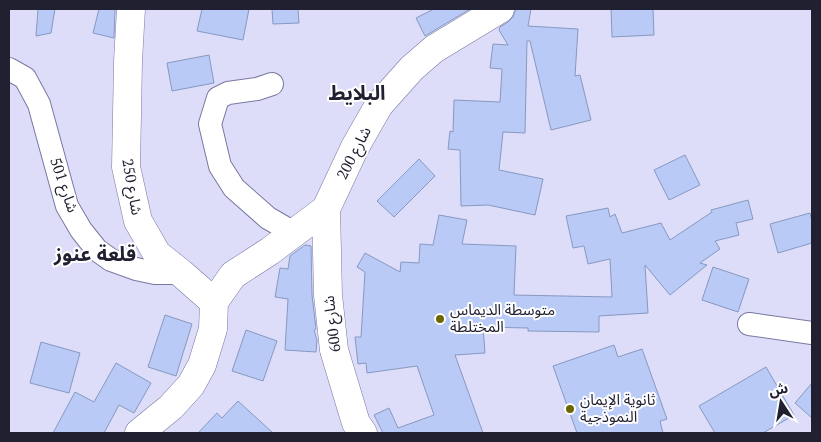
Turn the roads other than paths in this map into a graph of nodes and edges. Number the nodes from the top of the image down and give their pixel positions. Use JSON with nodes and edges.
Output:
{"nodes":[{"id":1,"x":130,"y":9,"type":"edge"},
{"id":2,"x":500,"y":9,"type":"edge"},
{"id":3,"x":9,"y":69,"type":"edge"},
{"id":4,"x":272,"y":84,"type":"dead end"},
{"id":5,"x":326,"y":209,"type":"junction"},
{"id":6,"x":294,"y":233,"type":"junction"},
{"id":7,"x":182,"y":273,"type":"junction"},
{"id":8,"x":214,"y":302,"type":"junction"},
{"id":9,"x":748,"y":324,"type":"dead end"},
{"id":10,"x":812,"y":333,"type":"edge"},
{"id":11,"x":139,"y":433,"type":"edge"},
{"id":12,"x":363,"y":433,"type":"edge"}],
"edges":[{"from":1,"to":7,"type":"main road","name":"شارع 250"},
{"from":2,"to":5,"type":"main road","name":"شارع 200"},
{"from":3,"to":7,"type":"street","name":"شارع 501"},
{"from":4,"to":6,"type":"street"},
{"from":5,"to":6,"type":"main road","name":"شارع 200"},
{"from":5,"to":12,"type":"main road","name":"شارع 600"},
{"from":6,"to":8,"type":"main road","name":"شارع 200"},
{"from":7,"to":8,"type":"main road","name":"شارع 250"},
{"from":8,"to":11,"type":"main road"},
{"from":9,"to":10,"type":"street"}]}
